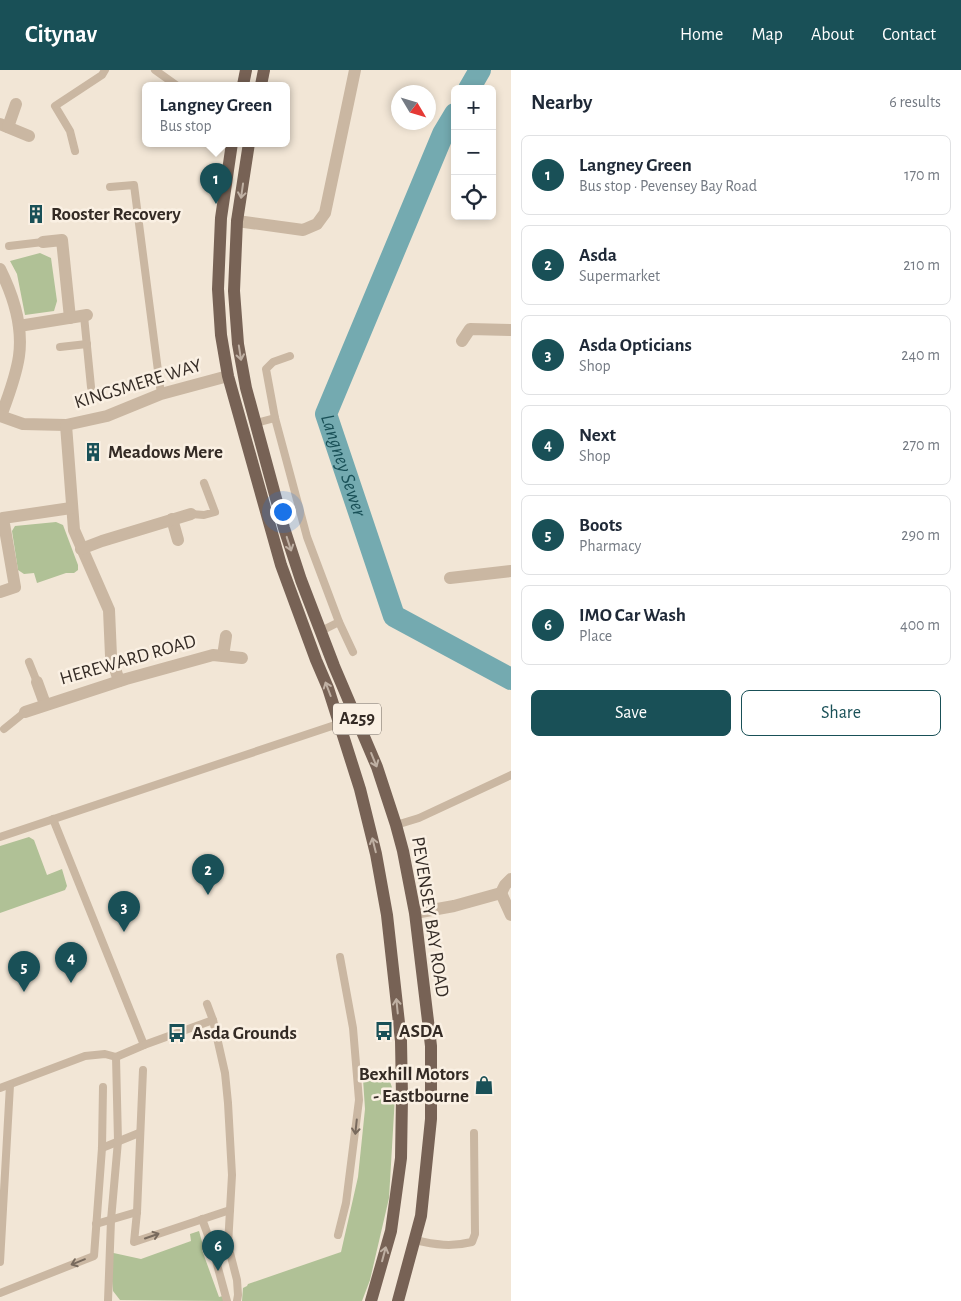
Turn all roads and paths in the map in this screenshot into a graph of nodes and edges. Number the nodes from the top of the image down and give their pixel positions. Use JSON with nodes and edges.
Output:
{"nodes":[{"id":1,"x":105,"y":70,"type":"edge"},
{"id":2,"x":155,"y":70,"type":"edge"},
{"id":3,"x":355,"y":70,"type":"edge"},
{"id":4,"x":172,"y":82,"type":"edge"},
{"id":5,"x":16,"y":104,"type":"dead end"},
{"id":6,"x":4,"y":125,"type":"edge"},
{"id":7,"x":29,"y":136,"type":"dead end"},
{"id":8,"x":231,"y":147,"type":"edge"},
{"id":9,"x":248,"y":147,"type":"edge"},
{"id":10,"x":74,"y":151,"type":"dead end"},
{"id":11,"x":110,"y":187,"type":"dead end"},
{"id":12,"x":237,"y":222,"type":"junction"},
{"id":13,"x":43,"y":242,"type":"joint"},
{"id":14,"x":9,"y":246,"type":"dead end"},
{"id":15,"x":0,"y":269,"type":"edge"},
{"id":16,"x":85,"y":316,"type":"joint"},
{"id":17,"x":70,"y":318,"type":"junction"},
{"id":18,"x":19,"y":326,"type":"junction"},
{"id":19,"x":511,"y":330,"type":"edge"},
{"id":20,"x":462,"y":340,"type":"dead end"},
{"id":21,"x":86,"y":344,"type":"junction"},
{"id":22,"x":60,"y":347,"type":"dead end"},
{"id":23,"x":290,"y":356,"type":"dead end"},
{"id":24,"x":228,"y":376,"type":"junction"},
{"id":25,"x":91,"y":387,"type":"dead end"},
{"id":26,"x":161,"y":394,"type":"junction"},
{"id":27,"x":0,"y":416,"type":"edge"},
{"id":28,"x":275,"y":418,"type":"junction"},
{"id":29,"x":256,"y":423,"type":"junction"},
{"id":30,"x":66,"y":426,"type":"junction"},
{"id":31,"x":204,"y":484,"type":"dead end"},
{"id":32,"x":71,"y":508,"type":"junction"},
{"id":33,"x":192,"y":514,"type":"joint"},
{"id":34,"x":2,"y":515,"type":"edge"},
{"id":35,"x":172,"y":519,"type":"junction"},
{"id":36,"x":178,"y":540,"type":"dead end"},
{"id":37,"x":81,"y":549,"type":"junction"},
{"id":38,"x":511,"y":570,"type":"edge"},
{"id":39,"x":450,"y":578,"type":"dead end"},
{"id":40,"x":0,"y":592,"type":"edge"},
{"id":41,"x":339,"y":622,"type":"junction"},
{"id":42,"x":321,"y":631,"type":"junction"},
{"id":43,"x":226,"y":636,"type":"dead end"},
{"id":44,"x":353,"y":652,"type":"dead end"},
{"id":45,"x":223,"y":656,"type":"junction"},
{"id":46,"x":242,"y":658,"type":"dead end"},
{"id":47,"x":29,"y":662,"type":"dead end"},
{"id":48,"x":37,"y":682,"type":"joint"},
{"id":49,"x":119,"y":682,"type":"junction"},
{"id":50,"x":45,"y":704,"type":"junction"},
{"id":51,"x":25,"y":712,"type":"joint"},
{"id":52,"x":340,"y":723,"type":"junction"},
{"id":53,"x":4,"y":729,"type":"dead end"},
{"id":54,"x":511,"y":775,"type":"edge"},
{"id":55,"x":53,"y":819,"type":"junction"},
{"id":56,"x":396,"y":825,"type":"junction"},
{"id":57,"x":0,"y":837,"type":"edge"},
{"id":58,"x":511,"y":880,"type":"edge"},
{"id":59,"x":501,"y":893,"type":"junction"},
{"id":60,"x":415,"y":913,"type":"junction"},
{"id":61,"x":511,"y":915,"type":"edge"},
{"id":62,"x":340,"y":957,"type":"dead end"},
{"id":63,"x":207,"y":1004,"type":"dead end"},
{"id":64,"x":213,"y":1020,"type":"junction"},
{"id":65,"x":144,"y":1045,"type":"junction"},
{"id":66,"x":116,"y":1057,"type":"junction"},
{"id":67,"x":143,"y":1070,"type":"dead end"},
{"id":68,"x":10,"y":1085,"type":"junction"},
{"id":69,"x":103,"y":1087,"type":"dead end"},
{"id":70,"x":0,"y":1088,"type":"edge"},
{"id":71,"x":139,"y":1133,"type":"junction"},
{"id":72,"x":474,"y":1133,"type":"dead end"},
{"id":73,"x":118,"y":1140,"type":"junction"},
{"id":74,"x":102,"y":1148,"type":"junction"},
{"id":75,"x":230,"y":1210,"type":"junction"},
{"id":76,"x":137,"y":1212,"type":"junction"},
{"id":77,"x":202,"y":1219,"type":"junction"},
{"id":78,"x":111,"y":1220,"type":"junction"},
{"id":79,"x":96,"y":1224,"type":"junction"},
{"id":80,"x":338,"y":1235,"type":"dead end"},
{"id":81,"x":415,"y":1240,"type":"junction"},
{"id":82,"x":0,"y":1262,"type":"edge"},
{"id":83,"x":0,"y":1293,"type":"edge"},
{"id":84,"x":108,"y":1301,"type":"edge"},
{"id":85,"x":227,"y":1301,"type":"edge"},
{"id":86,"x":237,"y":1301,"type":"edge"},
{"id":87,"x":371,"y":1301,"type":"edge"},
{"id":88,"x":398,"y":1301,"type":"edge"}],
"edges":[{"from":1,"to":10,"type":"lane"},
{"from":2,"to":4,"type":"lane"},
{"from":3,"to":12,"type":"street"},
{"from":5,"to":6,"type":"street"},
{"from":6,"to":7,"type":"street"},
{"from":8,"to":24,"type":"main road","number":"A259"},
{"from":9,"to":12,"type":"main road","name":"PEVENSEY BAY ROAD","number":"A259","one_way":true},
{"from":11,"to":26,"type":"lane"},
{"from":12,"to":29,"type":"main road","name":"PEVENSEY BAY ROAD","number":"A259","one_way":true},
{"from":13,"to":14,"type":"lane"},
{"from":13,"to":17,"type":"street"},
{"from":15,"to":18,"type":"street"},
{"from":16,"to":17,"type":"street"},
{"from":16,"to":21,"type":"lane"},
{"from":17,"to":18,"type":"street"},
{"from":18,"to":27,"type":"street"},
{"from":19,"to":20,"type":"street"},
{"from":21,"to":22,"type":"lane"},
{"from":21,"to":25,"type":"lane"},
{"from":23,"to":28,"type":"lane"},
{"from":24,"to":26,"type":"street","name":"KINGSMERE WAY"},
{"from":52,"to":24,"type":"main road","number":"A259","one_way":true},
{"from":26,"to":30,"type":"street","name":"KINGSMERE WAY"},
{"from":27,"to":30,"type":"street","name":"KINGSMERE WAY"},
{"from":28,"to":29,"type":"lane"},
{"from":28,"to":41,"type":"lane"},
{"from":29,"to":42,"type":"main road","name":"PEVENSEY BAY ROAD","number":"A259","one_way":true},
{"from":30,"to":32,"type":"street"},
{"from":31,"to":33,"type":"lane"},
{"from":32,"to":34,"type":"street"},
{"from":32,"to":37,"type":"street"},
{"from":33,"to":35,"type":"street"},
{"from":34,"to":40,"type":"street"},
{"from":35,"to":36,"type":"street"},
{"from":35,"to":37,"type":"street"},
{"from":37,"to":49,"type":"street"},
{"from":38,"to":39,"type":"street"},
{"from":41,"to":42,"type":"lane"},
{"from":41,"to":44,"type":"lane"},
{"from":42,"to":56,"type":"main road","name":"PEVENSEY BAY ROAD","number":"A259","one_way":true},
{"from":43,"to":45,"type":"street","name":"HEREWARD ROAD"},
{"from":45,"to":46,"type":"street","name":"HEREWARD ROAD"},
{"from":45,"to":49,"type":"street","name":"HEREWARD ROAD"},
{"from":47,"to":48,"type":"lane"},
{"from":48,"to":50,"type":"street","name":"HEREWARD ROAD"},
{"from":49,"to":50,"type":"street","name":"HEREWARD ROAD"},
{"from":50,"to":51,"type":"street","name":"HEREWARD ROAD"},
{"from":51,"to":53,"type":"lane"},
{"from":52,"to":55,"type":"lane"},
{"from":87,"to":52,"type":"main road","number":"A259","one_way":true},
{"from":54,"to":56,"type":"lane"},
{"from":55,"to":57,"type":"lane"},
{"from":55,"to":65,"type":"lane"},
{"from":56,"to":60,"type":"main road","name":"PEVENSEY BAY ROAD","number":"A259"},
{"from":58,"to":59,"type":"street"},
{"from":59,"to":60,"type":"street"},
{"from":59,"to":61,"type":"street"},
{"from":60,"to":81,"type":"main road","name":"PEVENSEY BAY ROAD","number":"A259"},
{"from":62,"to":80,"type":"lane","one_way":true},
{"from":63,"to":64,"type":"lane"},
{"from":64,"to":65,"type":"lane"},
{"from":64,"to":75,"type":"lane"},
{"from":65,"to":66,"type":"lane"},
{"from":66,"to":68,"type":"lane"},
{"from":66,"to":73,"type":"lane"},
{"from":67,"to":71,"type":"lane"},
{"from":68,"to":70,"type":"lane"},
{"from":68,"to":82,"type":"lane"},
{"from":69,"to":74,"type":"lane"},
{"from":71,"to":73,"type":"lane"},
{"from":71,"to":76,"type":"lane"},
{"from":72,"to":81,"type":"lane"},
{"from":73,"to":74,"type":"lane"},
{"from":73,"to":78,"type":"lane"},
{"from":74,"to":79,"type":"lane"},
{"from":75,"to":77,"type":"lane"},
{"from":75,"to":86,"type":"lane"},
{"from":76,"to":77,"type":"lane","one_way":true},
{"from":76,"to":78,"type":"lane"},
{"from":77,"to":85,"type":"lane"},
{"from":78,"to":79,"type":"lane"},
{"from":78,"to":84,"type":"lane"},
{"from":79,"to":83,"type":"lane","one_way":true},
{"from":81,"to":88,"type":"main road","name":"PEVENSEY BAY ROAD","number":"A259"}]}
